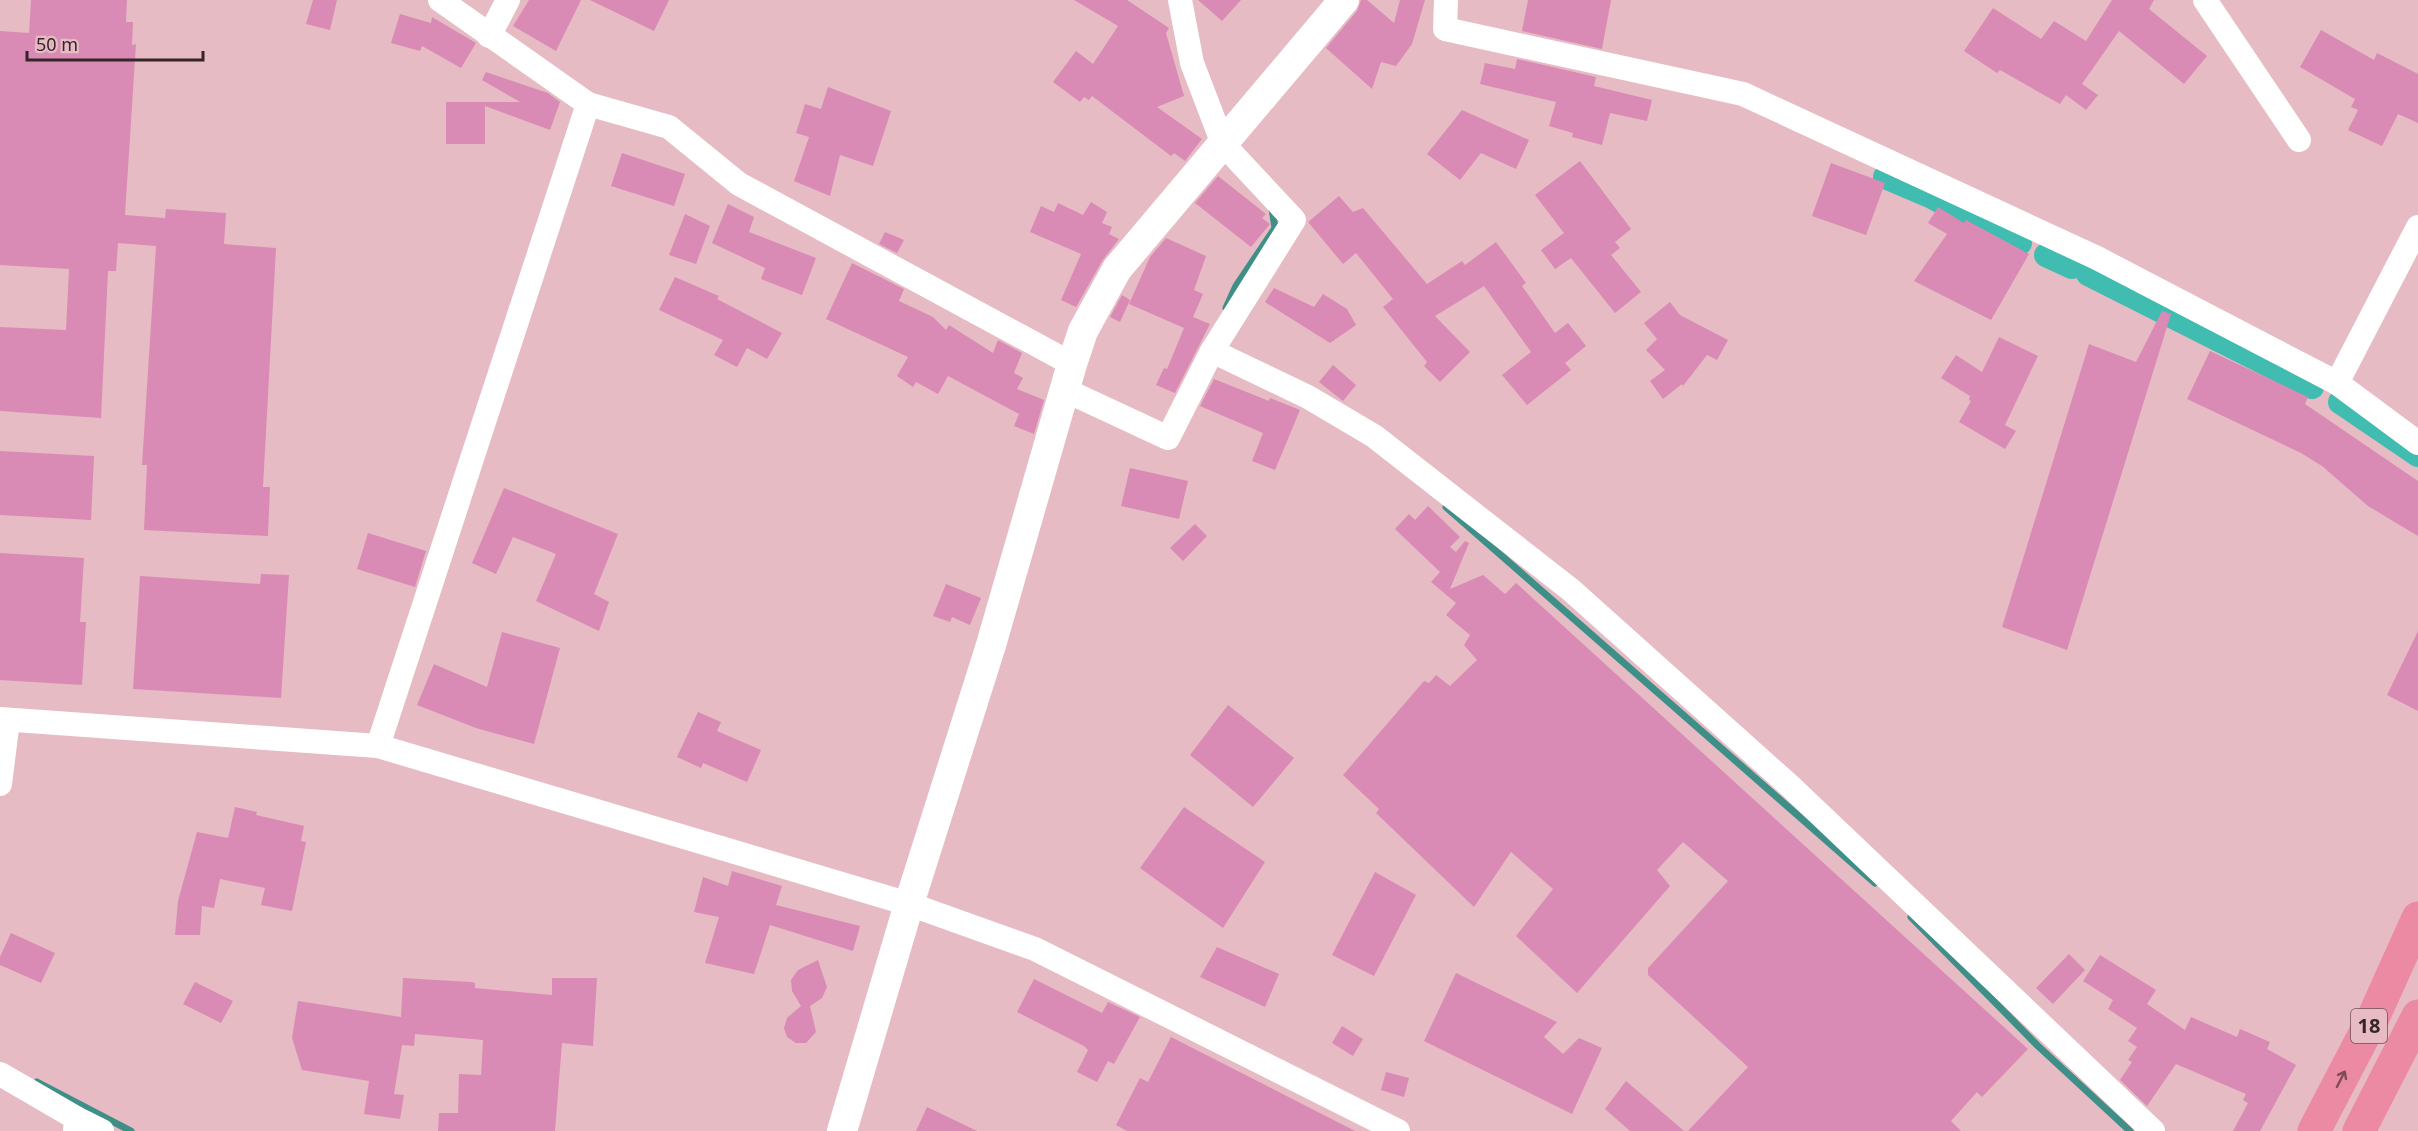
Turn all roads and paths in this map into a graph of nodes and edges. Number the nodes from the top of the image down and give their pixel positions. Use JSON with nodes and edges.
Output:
{"nodes":[{"id":1,"x":440,"y":0,"type":"edge"},
{"id":2,"x":508,"y":0,"type":"edge"},
{"id":3,"x":1180,"y":0,"type":"edge"},
{"id":4,"x":1344,"y":0,"type":"edge"},
{"id":5,"x":1446,"y":0,"type":"edge"},
{"id":6,"x":2205,"y":0,"type":"edge"},
{"id":7,"x":489,"y":36,"type":"junction"},
{"id":8,"x":588,"y":104,"type":"junction"},
{"id":9,"x":2299,"y":140,"type":"dead end"},
{"id":10,"x":1223,"y":144,"type":"junction"},
{"id":11,"x":2418,"y":227,"type":"edge"},
{"id":12,"x":1212,"y":351,"type":"junction"},
{"id":13,"x":1068,"y":377,"type":"junction"},
{"id":14,"x":2337,"y":383,"type":"junction"},
{"id":15,"x":2418,"y":443,"type":"edge"},
{"id":16,"x":4,"y":719,"type":"edge"},
{"id":17,"x":378,"y":746,"type":"junction"},
{"id":18,"x":0,"y":784,"type":"edge"},
{"id":19,"x":909,"y":904,"type":"junction"},
{"id":20,"x":2418,"y":918,"type":"edge"},
{"id":21,"x":2418,"y":1016,"type":"edge"},
{"id":22,"x":0,"y":1074,"type":"edge"},
{"id":23,"x":76,"y":1124,"type":"edge"},
{"id":24,"x":102,"y":1131,"type":"edge"},
{"id":25,"x":842,"y":1131,"type":"edge"},
{"id":26,"x":1398,"y":1131,"type":"edge"},
{"id":27,"x":2153,"y":1131,"type":"edge"},
{"id":28,"x":2314,"y":1131,"type":"edge"},
{"id":29,"x":2359,"y":1131,"type":"edge"}],
"edges":[{"from":1,"to":7,"type":"street"},
{"from":2,"to":7,"type":"street"},
{"from":3,"to":10,"type":"street"},
{"from":4,"to":10,"type":"street"},
{"from":5,"to":14,"type":"street"},
{"from":6,"to":9,"type":"street"},
{"from":7,"to":8,"type":"street"},
{"from":8,"to":13,"type":"street"},
{"from":8,"to":17,"type":"street"},
{"from":10,"to":12,"type":"street"},
{"from":10,"to":13,"type":"street"},
{"from":11,"to":14,"type":"street"},
{"from":12,"to":13,"type":"street"},
{"from":12,"to":27,"type":"street"},
{"from":13,"to":19,"type":"street"},
{"from":14,"to":15,"type":"street"},
{"from":16,"to":17,"type":"street"},
{"from":16,"to":18,"type":"street"},
{"from":17,"to":19,"type":"street"},
{"from":19,"to":25,"type":"street"},
{"from":19,"to":26,"type":"street"},
{"from":28,"to":20,"type":"highway","number":"18","one_way":true},
{"from":21,"to":29,"type":"highway","number":"18"},
{"from":22,"to":23,"type":"street"},
{"from":23,"to":24,"type":"street"}]}
